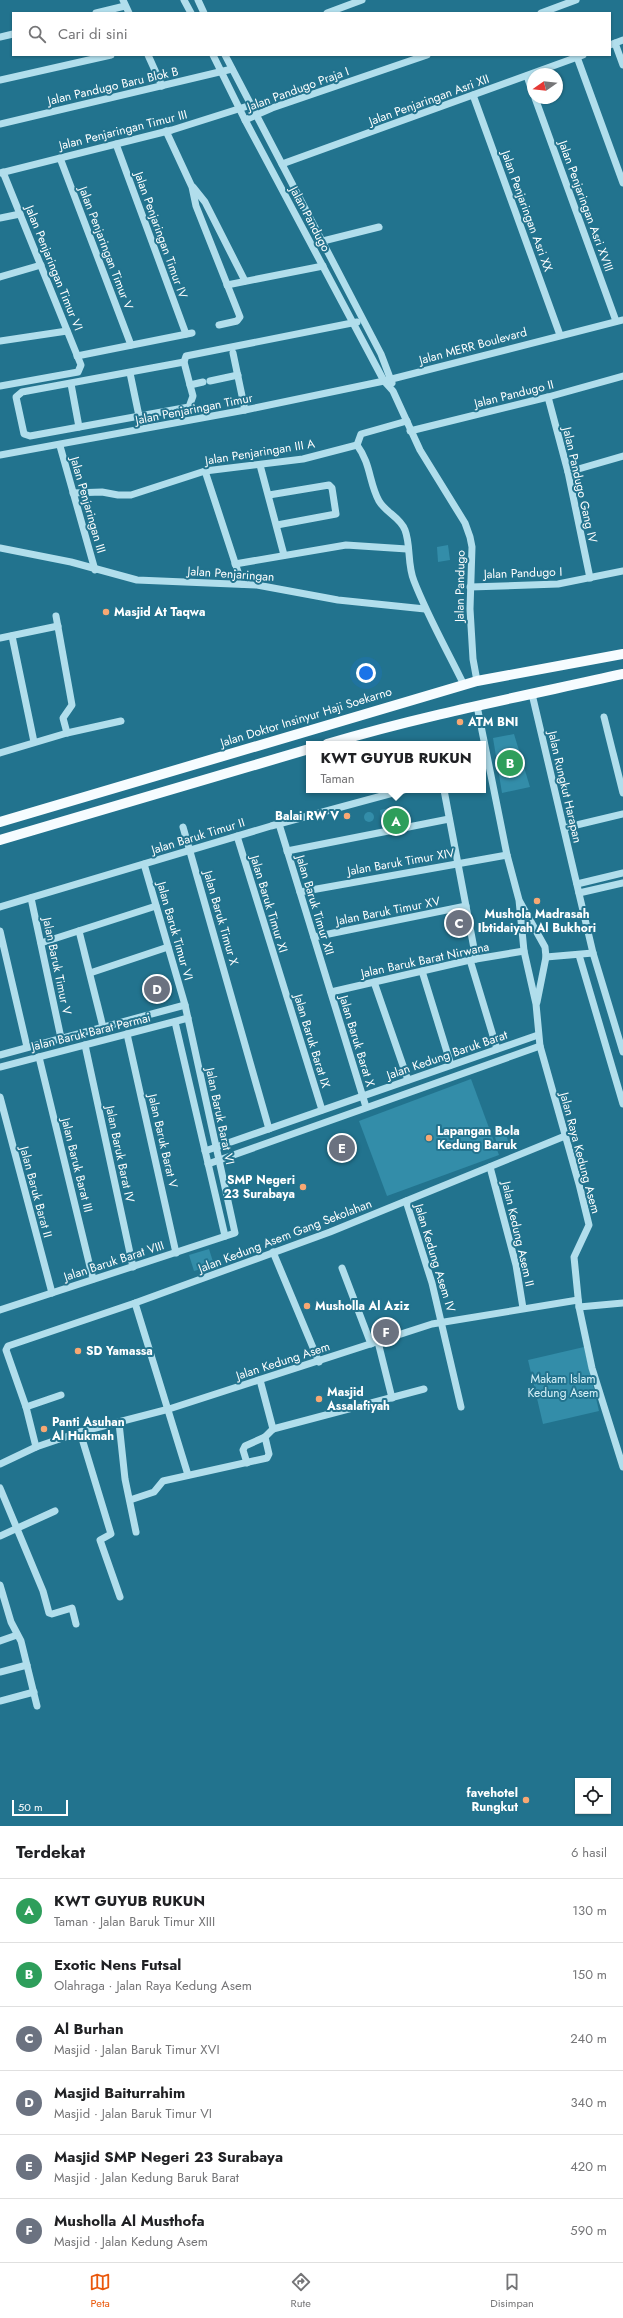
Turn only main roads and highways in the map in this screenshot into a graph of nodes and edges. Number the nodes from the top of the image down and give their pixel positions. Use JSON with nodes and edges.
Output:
{"nodes":[{"id":1,"x":623,"y":654,"type":"edge"},
{"id":2,"x":623,"y":674,"type":"edge"},
{"id":3,"x":287,"y":737,"type":"junction"},
{"id":4,"x":336,"y":741,"type":"edge"},
{"id":5,"x":260,"y":745,"type":"junction"},
{"id":6,"x":306,"y":750,"type":"edge"},
{"id":7,"x":293,"y":754,"type":"junction"},
{"id":8,"x":266,"y":762,"type":"junction"},
{"id":9,"x":0,"y":822,"type":"edge"},
{"id":10,"x":0,"y":840,"type":"edge"}],
"edges":[{"from":1,"to":3,"type":"main road","name":"Jalan Doktor Insinyur Haji Soekarno"},
{"from":2,"to":4,"type":"main road"},
{"from":3,"to":5,"type":"main road","name":"Jalan Doktor Insinyur Haji Soekarno"},
{"from":3,"to":7,"type":"main road"},
{"from":5,"to":8,"type":"main road"},
{"from":5,"to":9,"type":"main road","name":"Jalan Doktor Insinyur Haji Soekarno"},
{"from":6,"to":7,"type":"main road"},
{"from":7,"to":8,"type":"main road"},
{"from":8,"to":10,"type":"main road"}]}
